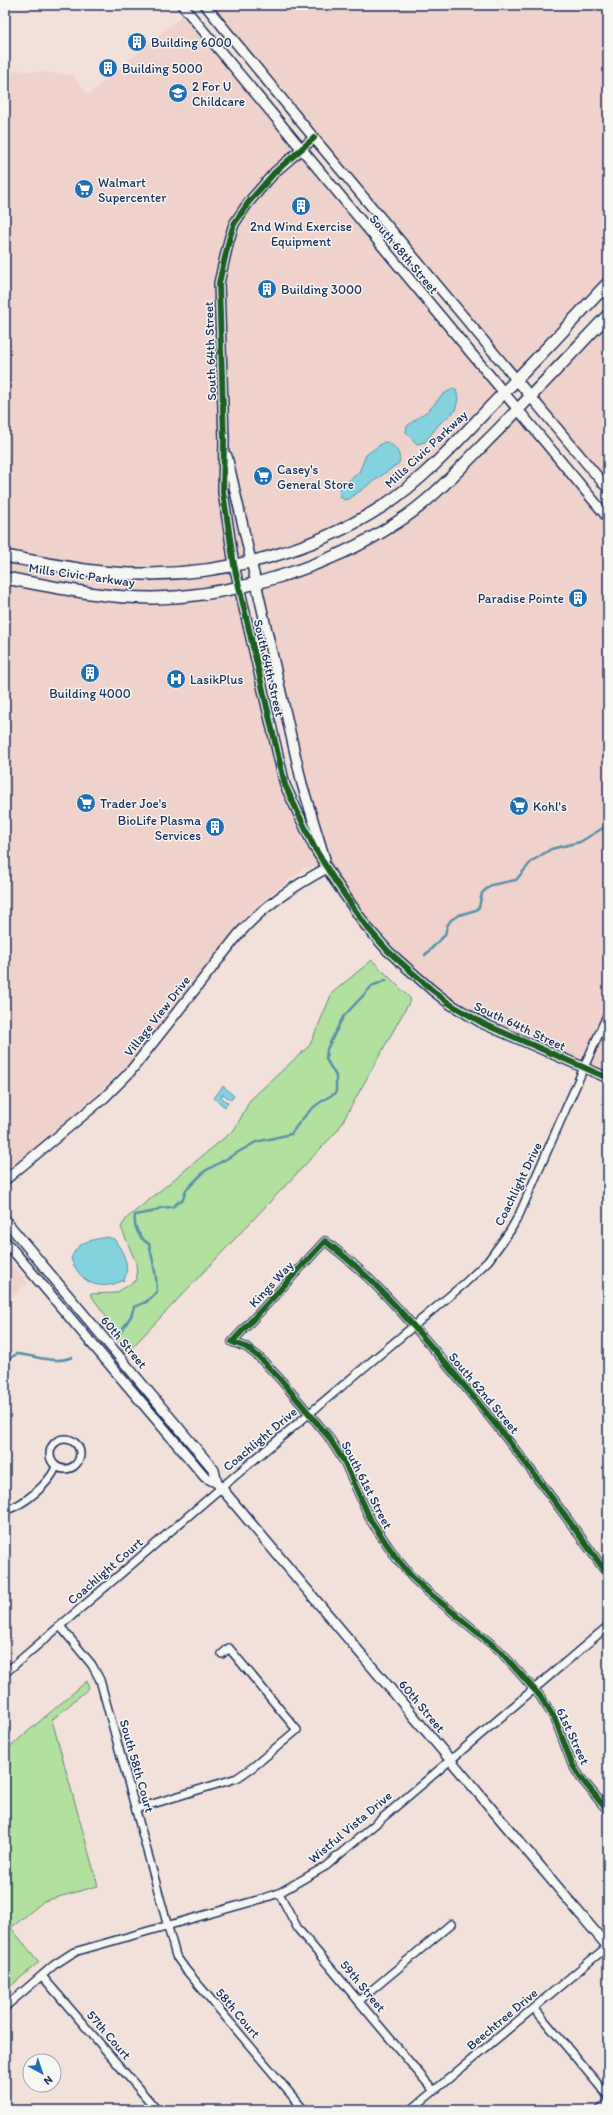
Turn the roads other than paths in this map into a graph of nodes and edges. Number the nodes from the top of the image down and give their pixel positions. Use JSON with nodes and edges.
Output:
{"nodes":[{"id":1,"x":182,"y":5,"type":"edge"},
{"id":2,"x":205,"y":5,"type":"edge"},
{"id":3,"x":314,"y":138,"type":"junction"},
{"id":4,"x":300,"y":150,"type":"junction"},
{"id":5,"x":608,"y":283,"type":"edge"},
{"id":6,"x":608,"y":316,"type":"edge"},
{"id":7,"x":516,"y":380,"type":"junction"},
{"id":8,"x":503,"y":394,"type":"junction"},
{"id":9,"x":531,"y":396,"type":"junction"},
{"id":10,"x":517,"y":410,"type":"junction"},
{"id":11,"x":224,"y":440,"type":"junction"},
{"id":12,"x":608,"y":489,"type":"edge"},
{"id":13,"x":608,"y":518,"type":"edge"},
{"id":14,"x":5,"y":556,"type":"edge"},
{"id":15,"x":250,"y":561,"type":"junction"},
{"id":16,"x":234,"y":565,"type":"junction"},
{"id":17,"x":5,"y":578,"type":"edge"},
{"id":18,"x":255,"y":582,"type":"junction"},
{"id":19,"x":240,"y":586,"type":"junction"},
{"id":20,"x":327,"y":868,"type":"junction"},
{"id":21,"x":608,"y":1013,"type":"edge"},
{"id":22,"x":584,"y":1067,"type":"junction"},
{"id":23,"x":608,"y":1078,"type":"edge"},
{"id":24,"x":5,"y":1180,"type":"edge"},
{"id":25,"x":5,"y":1220,"type":"edge"},
{"id":26,"x":5,"y":1241,"type":"edge"},
{"id":27,"x":326,"y":1241,"type":"joint"},
{"id":28,"x":413,"y":1325,"type":"junction"},
{"id":29,"x":232,"y":1342,"type":"joint"},
{"id":30,"x":309,"y":1413,"type":"junction"},
{"id":31,"x":56,"y":1467,"type":"junction"},
{"id":32,"x":219,"y":1485,"type":"junction"},
{"id":33,"x":5,"y":1510,"type":"edge"},
{"id":34,"x":608,"y":1575,"type":"edge"},
{"id":35,"x":60,"y":1626,"type":"junction"},
{"id":36,"x":608,"y":1626,"type":"edge"},
{"id":37,"x":222,"y":1654,"type":"dead end"},
{"id":38,"x":5,"y":1673,"type":"edge"},
{"id":39,"x":534,"y":1689,"type":"junction"},
{"id":40,"x":450,"y":1760,"type":"junction"},
{"id":41,"x":136,"y":1809,"type":"junction"},
{"id":42,"x":608,"y":1811,"type":"edge"},
{"id":43,"x":279,"y":1893,"type":"junction"},
{"id":44,"x":451,"y":1924,"type":"dead end"},
{"id":45,"x":167,"y":1925,"type":"junction"},
{"id":46,"x":608,"y":1946,"type":"edge"},
{"id":47,"x":42,"y":1976,"type":"junction"},
{"id":48,"x":360,"y":2000,"type":"junction"},
{"id":49,"x":5,"y":2007,"type":"edge"},
{"id":50,"x":534,"y":2008,"type":"junction"},
{"id":51,"x":434,"y":2091,"type":"junction"},
{"id":52,"x":608,"y":2096,"type":"edge"},
{"id":53,"x":608,"y":2103,"type":"edge"},
{"id":54,"x":157,"y":2110,"type":"edge"},
{"id":55,"x":304,"y":2110,"type":"edge"},
{"id":56,"x":411,"y":2110,"type":"edge"},
{"id":57,"x":600,"y":2110,"type":"edge"}],
"edges":[{"from":1,"to":4,"type":"street","name":"South 68th Street"},
{"from":2,"to":3,"type":"street","name":"South 68th Street"},
{"from":3,"to":4,"type":"street","name":"South 64th Street"},
{"from":3,"to":7,"type":"street","name":"South 68th Street"},
{"from":4,"to":8,"type":"street","name":"South 68th Street"},
{"from":4,"to":11,"type":"street","name":"South 64th Street"},
{"from":5,"to":7,"type":"main road","name":"Mills Civic Parkway"},
{"from":6,"to":9,"type":"main road","name":"Mills Civic Parkway"},
{"from":7,"to":8,"type":"main road","name":"Mills Civic Parkway"},
{"from":7,"to":9,"type":"street","name":"South 68th Street"},
{"from":8,"to":10,"type":"street","name":"South 68th Street"},
{"from":8,"to":15,"type":"main road","name":"Mills Civic Parkway"},
{"from":9,"to":10,"type":"main road","name":"Mills Civic Parkway"},
{"from":9,"to":12,"type":"street","name":"South 68th Street"},
{"from":10,"to":13,"type":"street","name":"South 68th Street"},
{"from":10,"to":18,"type":"main road","name":"Mills Civic Parkway"},
{"from":11,"to":15,"type":"street","name":"South 64th Street"},
{"from":11,"to":16,"type":"street","name":"South 64th Street"},
{"from":14,"to":16,"type":"main road","name":"Mills Civic Parkway"},
{"from":15,"to":16,"type":"main road","name":"Mills Civic Parkway"},
{"from":15,"to":18,"type":"street","name":"South 64th Street"},
{"from":16,"to":19,"type":"street","name":"South 64th Street"},
{"from":17,"to":19,"type":"main road","name":"Mills Civic Parkway"},
{"from":18,"to":19,"type":"main road","name":"Mills Civic Parkway"},
{"from":18,"to":20,"type":"street","name":"South 64th Street"},
{"from":19,"to":20,"type":"street","name":"South 64th Street"},
{"from":20,"to":22,"type":"street","name":"South 64th Street"},
{"from":20,"to":24,"type":"street","name":"Village View Drive"},
{"from":21,"to":22,"type":"street","name":"Coachlight Drive"},
{"from":22,"to":23,"type":"street","name":"South 64th Street"},
{"from":22,"to":28,"type":"street","name":"Coachlight Drive"},
{"from":25,"to":32,"type":"street","name":"60th Street"},
{"from":26,"to":32,"type":"street","name":"60th Street"},
{"from":27,"to":28,"type":"street","name":"South 62nd Street"},
{"from":27,"to":29,"type":"street","name":"Kings Way"},
{"from":28,"to":30,"type":"street","name":"Coachlight Drive"},
{"from":28,"to":34,"type":"street","name":"South 62nd Street"},
{"from":29,"to":30,"type":"street","name":"South 61st Street"},
{"from":30,"to":32,"type":"street","name":"Coachlight Drive"},
{"from":30,"to":39,"type":"street","name":"South 61st Street"},
{"from":31,"to":31,"type":"street"},
{"from":31,"to":33,"type":"street"},
{"from":32,"to":35,"type":"street","name":"Coachlight Court"},
{"from":32,"to":40,"type":"street","name":"60th Street"},
{"from":35,"to":38,"type":"street","name":"Coachlight Court"},
{"from":35,"to":41,"type":"street","name":"South 58th Court"},
{"from":36,"to":39,"type":"street","name":"Wistful Vista Drive"},
{"from":37,"to":41,"type":"street"},
{"from":39,"to":40,"type":"street","name":"Wistful Vista Drive"},
{"from":39,"to":42,"type":"street","name":"61st Street"},
{"from":40,"to":43,"type":"street","name":"Wistful Vista Drive"},
{"from":40,"to":46,"type":"street","name":"60th Street"},
{"from":41,"to":45,"type":"street","name":"South 58th Court"},
{"from":43,"to":45,"type":"street","name":"Wistful Vista Drive"},
{"from":43,"to":48,"type":"street","name":"59th Street"},
{"from":44,"to":48,"type":"street"},
{"from":45,"to":47,"type":"street","name":"Wistful Vista Drive"},
{"from":45,"to":55,"type":"street","name":"58th Court"},
{"from":46,"to":50,"type":"street","name":"Beechtree Drive"},
{"from":47,"to":49,"type":"street","name":"Wistful Vista Drive"},
{"from":47,"to":54,"type":"street","name":"57th Court"},
{"from":48,"to":51,"type":"street","name":"59th Street"},
{"from":50,"to":51,"type":"street","name":"Beechtree Drive"},
{"from":50,"to":52,"type":"street"},
{"from":51,"to":56,"type":"street","name":"Beechtree Drive"},
{"from":53,"to":57,"type":"street"}]}
